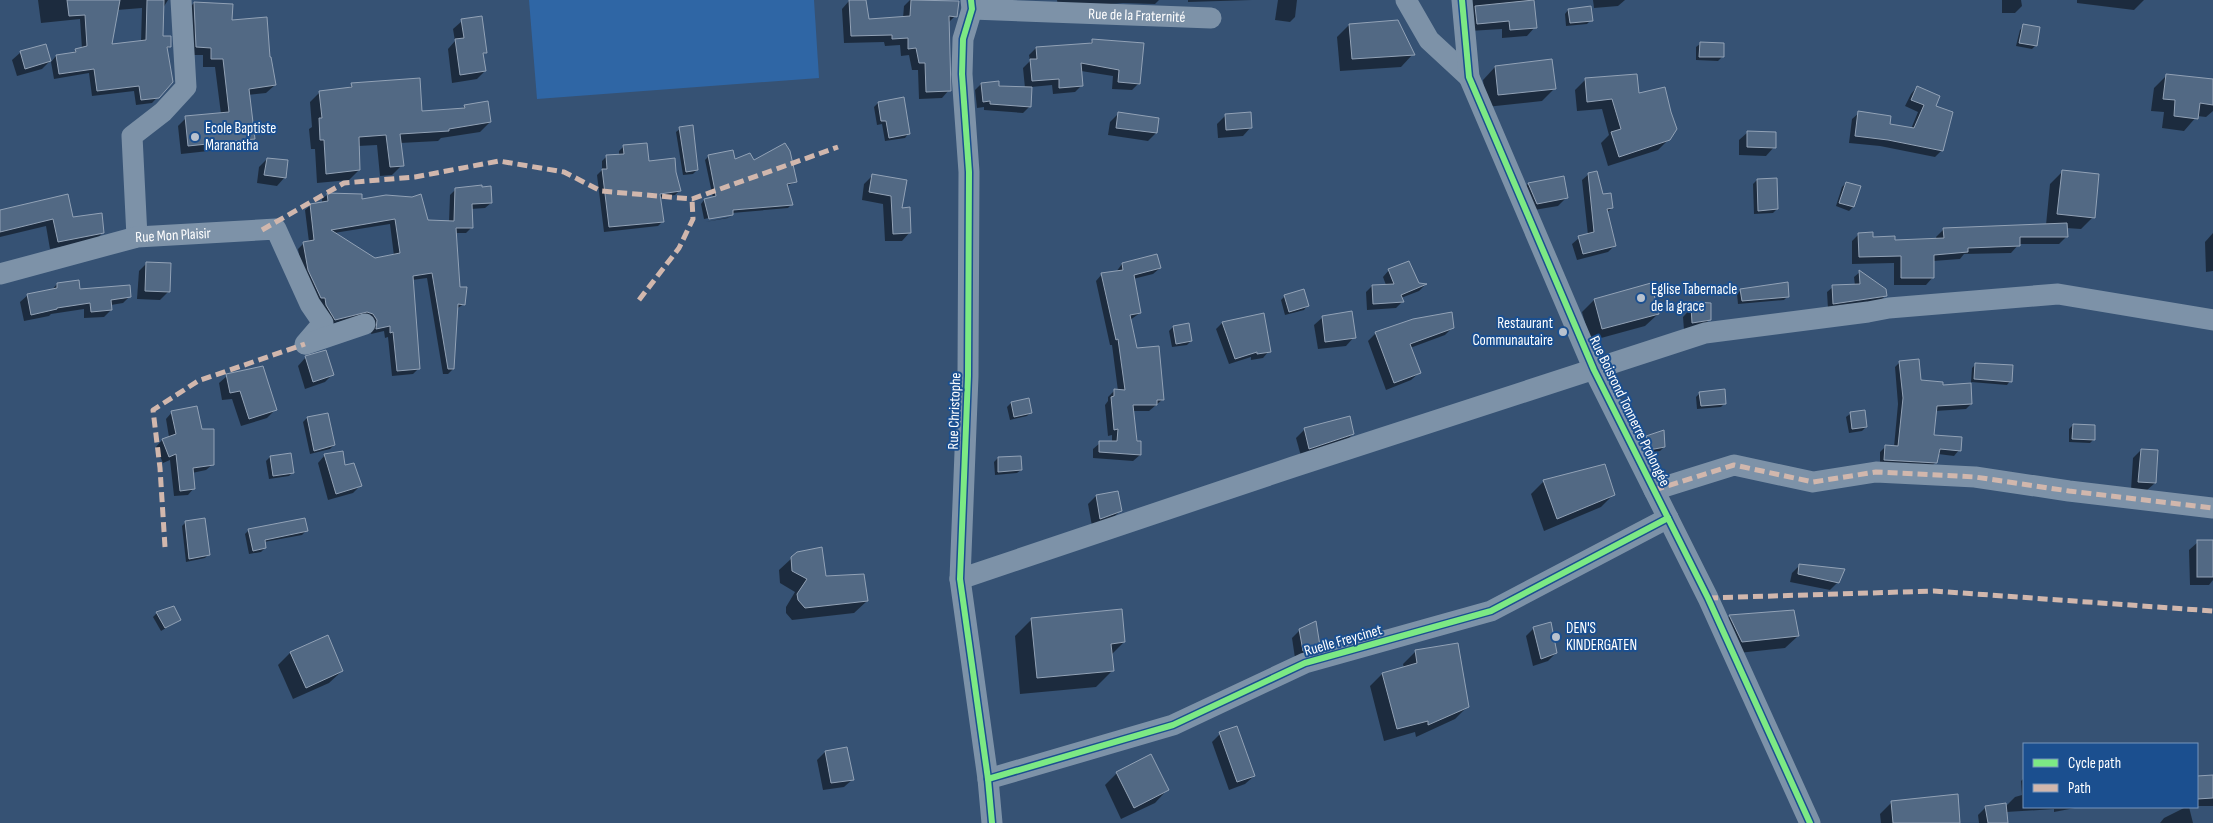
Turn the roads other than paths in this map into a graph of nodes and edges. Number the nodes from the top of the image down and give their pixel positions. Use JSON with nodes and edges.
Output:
{"nodes":[{"id":1,"x":181,"y":0,"type":"edge"},
{"id":2,"x":1406,"y":0,"type":"edge"},
{"id":3,"x":1462,"y":0,"type":"edge"},
{"id":4,"x":972,"y":5,"type":"edge"},
{"id":5,"x":1211,"y":18,"type":"dead end"},
{"id":6,"x":1468,"y":77,"type":"junction"},
{"id":7,"x":137,"y":237,"type":"junction"},
{"id":8,"x":0,"y":274,"type":"edge"},
{"id":9,"x":2213,"y":320,"type":"edge"},
{"id":10,"x":366,"y":324,"type":"dead end"},
{"id":11,"x":1594,"y":370,"type":"junction"},
{"id":12,"x":1654,"y":490,"type":"junction"},
{"id":13,"x":2213,"y":508,"type":"edge"},
{"id":14,"x":1668,"y":518,"type":"junction"},
{"id":15,"x":960,"y":579,"type":"junction"},
{"id":16,"x":988,"y":778,"type":"junction"},
{"id":17,"x":992,"y":823,"type":"edge"},
{"id":18,"x":1810,"y":823,"type":"edge"}],
"edges":[{"from":1,"to":7,"type":"street","name":"Rue Mon Plaisir"},
{"from":2,"to":6,"type":"street"},
{"from":3,"to":6,"type":"street","name":"Rue Boisrond Tonnerre Prolongée"},
{"from":4,"to":5,"type":"street","name":"Rue de la Fraternité"},
{"from":4,"to":15,"type":"street","name":"Rue Christophe"},
{"from":6,"to":11,"type":"street","name":"Rue Boisrond Tonnerre Prolongée"},
{"from":7,"to":8,"type":"street"},
{"from":7,"to":10,"type":"street","name":"Rue Mon Plaisir"},
{"from":9,"to":11,"type":"street"},
{"from":11,"to":12,"type":"street","name":"Rue Boisrond Tonnerre Prolongée"},
{"from":11,"to":15,"type":"street"},
{"from":12,"to":13,"type":"street"},
{"from":12,"to":14,"type":"street","name":"Rue Boisrond Tonnerre Prolongée"},
{"from":14,"to":16,"type":"street","name":"Ruelle Freycinet"},
{"from":14,"to":18,"type":"street","name":"Rue Boisrond Tonnerre Prolongée"},
{"from":15,"to":16,"type":"street","name":"Rue Christophe"},
{"from":16,"to":17,"type":"street","name":"Rue Christophe"}]}
